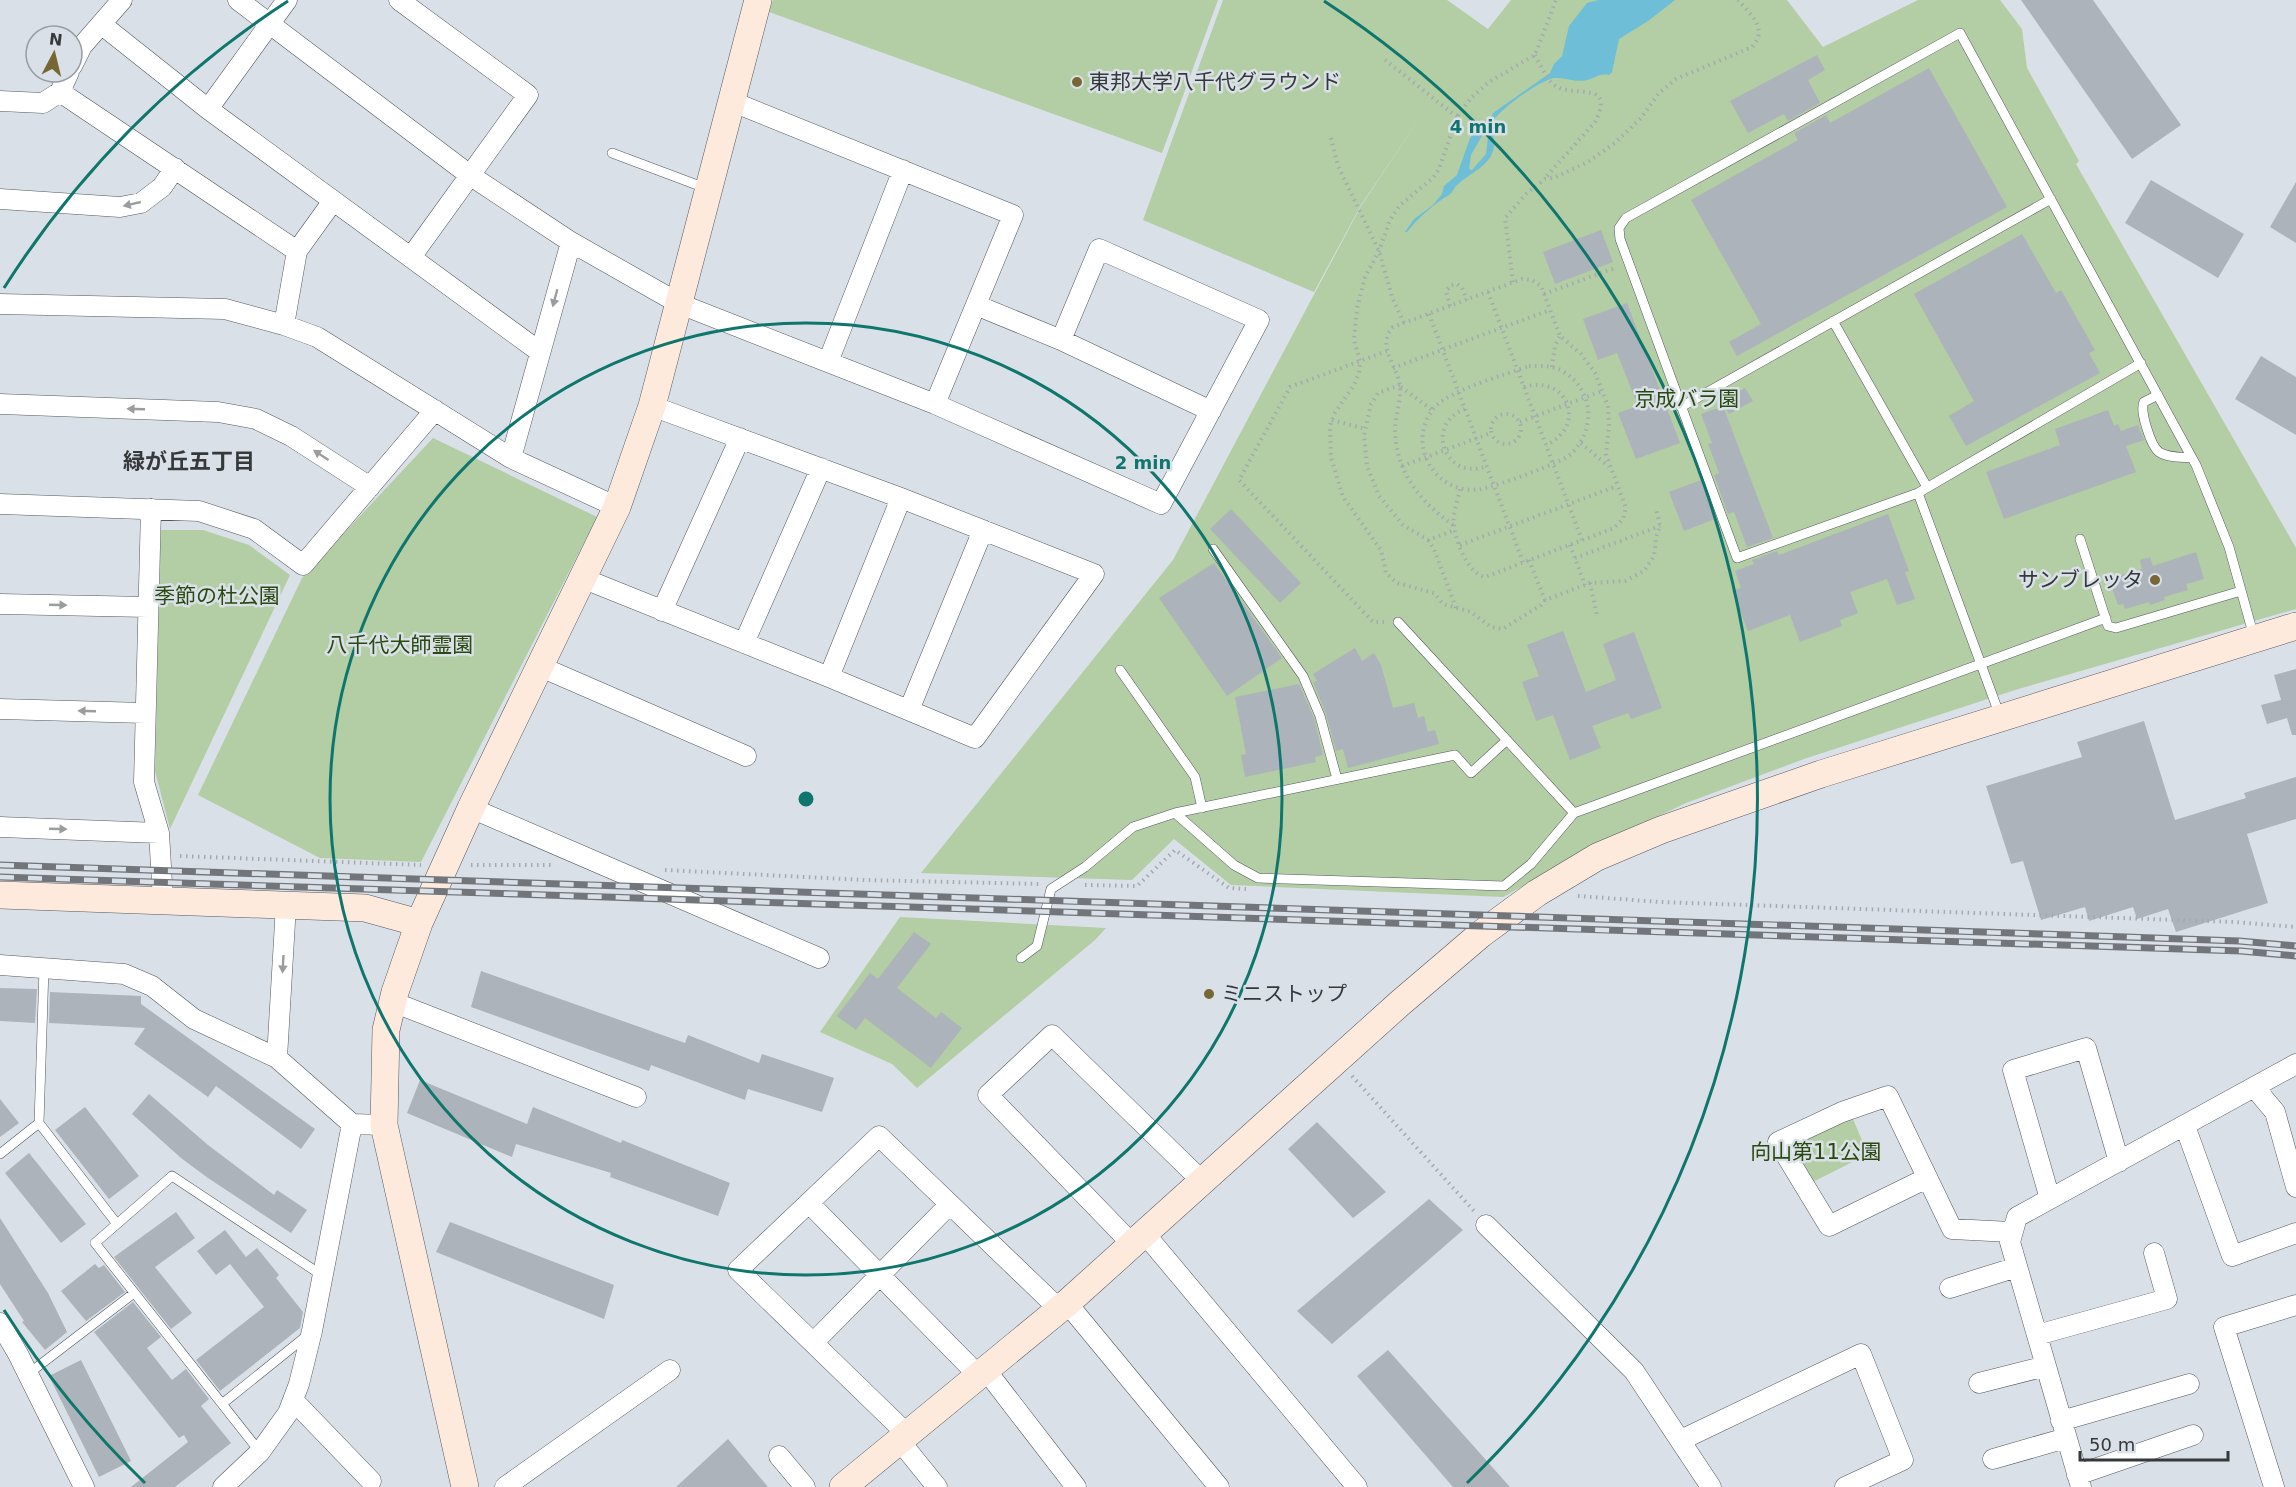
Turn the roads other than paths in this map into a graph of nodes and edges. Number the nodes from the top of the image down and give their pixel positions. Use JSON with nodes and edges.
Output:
{"nodes":[{"id":1,"x":122,"y":0,"type":"edge"},
{"id":2,"x":238,"y":0,"type":"edge"},
{"id":3,"x":287,"y":0,"type":"edge"},
{"id":4,"x":399,"y":0,"type":"edge"},
{"id":5,"x":758,"y":0,"type":"edge"},
{"id":6,"x":101,"y":24,"type":"junction"},
{"id":7,"x":269,"y":26,"type":"junction"},
{"id":8,"x":84,"y":44,"type":"edge"},
{"id":9,"x":64,"y":84,"type":"edge"},
{"id":10,"x":60,"y":92,"type":"junction"},
{"id":11,"x":0,"y":100,"type":"edge"},
{"id":12,"x":733,"y":102,"type":"junction"},
{"id":13,"x":208,"y":109,"type":"junction"},
{"id":14,"x":612,"y":153,"type":"dead end"},
{"id":15,"x":175,"y":168,"type":"junction"},
{"id":16,"x":903,"y":170,"type":"junction"},
{"id":17,"x":471,"y":176,"type":"junction"},
{"id":18,"x":710,"y":189,"type":"junction"},
{"id":19,"x":0,"y":199,"type":"edge"},
{"id":20,"x":2051,"y":199,"type":"junction"},
{"id":21,"x":333,"y":201,"type":"junction"},
{"id":22,"x":571,"y":242,"type":"junction"},
{"id":23,"x":297,"y":251,"type":"junction"},
{"id":24,"x":411,"y":257,"type":"junction"},
{"id":25,"x":0,"y":304,"type":"edge"},
{"id":26,"x":680,"y":304,"type":"junction"},
{"id":27,"x":976,"y":305,"type":"junction"},
{"id":28,"x":1833,"y":321,"type":"junction"},
{"id":29,"x":284,"y":325,"type":"junction"},
{"id":30,"x":1061,"y":340,"type":"junction"},
{"id":31,"x":540,"y":352,"type":"junction"},
{"id":32,"x":828,"y":362,"type":"junction"},
{"id":33,"x":2141,"y":363,"type":"junction"},
{"id":34,"x":2158,"y":395,"type":"junction"},
{"id":35,"x":0,"y":404,"type":"edge"},
{"id":36,"x":935,"y":404,"type":"junction"},
{"id":37,"x":652,"y":406,"type":"junction"},
{"id":38,"x":1682,"y":407,"type":"junction"},
{"id":39,"x":435,"y":410,"type":"junction"},
{"id":40,"x":1211,"y":411,"type":"junction"},
{"id":41,"x":740,"y":438,"type":"junction"},
{"id":42,"x":511,"y":458,"type":"junction"},
{"id":43,"x":2192,"y":459,"type":"junction"},
{"id":44,"x":821,"y":468,"type":"junction"},
{"id":45,"x":370,"y":487,"type":"junction"},
{"id":46,"x":1927,"y":487,"type":"junction"},
{"id":47,"x":1918,"y":493,"type":"junction"},
{"id":48,"x":901,"y":498,"type":"junction"},
{"id":49,"x":0,"y":504,"type":"edge"},
{"id":50,"x":617,"y":507,"type":"junction"},
{"id":51,"x":151,"y":509,"type":"junction"},
{"id":52,"x":983,"y":530,"type":"junction"},
{"id":53,"x":2080,"y":539,"type":"dead end"},
{"id":54,"x":1213,"y":549,"type":"dead end"},
{"id":55,"x":582,"y":578,"type":"junction"},
{"id":56,"x":2241,"y":591,"type":"junction"},
{"id":57,"x":0,"y":604,"type":"edge"},
{"id":58,"x":148,"y":608,"type":"junction"},
{"id":59,"x":662,"y":610,"type":"junction"},
{"id":60,"x":2106,"y":618,"type":"junction"},
{"id":61,"x":1398,"y":622,"type":"road end"},
{"id":62,"x":2296,"y":626,"type":"edge"},
{"id":63,"x":2254,"y":639,"type":"junction"},
{"id":64,"x":744,"y":643,"type":"junction"},
{"id":65,"x":1980,"y":663,"type":"junction"},
{"id":66,"x":541,"y":667,"type":"junction"},
{"id":67,"x":1120,"y":670,"type":"dead end"},
{"id":68,"x":829,"y":677,"type":"junction"},
{"id":69,"x":0,"y":709,"type":"edge"},
{"id":70,"x":909,"y":710,"type":"junction"},
{"id":71,"x":145,"y":713,"type":"junction"},
{"id":72,"x":2000,"y":718,"type":"junction"},
{"id":73,"x":1507,"y":741,"type":"junction"},
{"id":74,"x":746,"y":756,"type":"dead end"},
{"id":75,"x":1337,"y":779,"type":"junction"},
{"id":76,"x":471,"y":808,"type":"junction"},
{"id":77,"x":1202,"y":808,"type":"junction"},
{"id":78,"x":1175,"y":813,"type":"junction"},
{"id":79,"x":1574,"y":813,"type":"junction"},
{"id":80,"x":0,"y":827,"type":"edge"},
{"id":81,"x":159,"y":833,"type":"junction"},
{"id":82,"x":0,"y":895,"type":"edge"},
{"id":83,"x":163,"y":900,"type":"junction"},
{"id":84,"x":286,"y":905,"type":"junction"},
{"id":85,"x":419,"y":923,"type":"junction"},
{"id":86,"x":819,"y":958,"type":"dead end"},
{"id":87,"x":1021,"y":958,"type":"dead end"},
{"id":88,"x":0,"y":965,"type":"edge"},
{"id":89,"x":44,"y":968,"type":"junction"},
{"id":90,"x":393,"y":1002,"type":"junction"},
{"id":91,"x":277,"y":1058,"type":"junction"},
{"id":92,"x":2296,"y":1064,"type":"edge"},
{"id":93,"x":2254,"y":1087,"type":"junction"},
{"id":94,"x":636,"y":1097,"type":"dead end"},
{"id":95,"x":39,"y":1123,"type":"junction"},
{"id":96,"x":352,"y":1124,"type":"junction"},
{"id":97,"x":384,"y":1125,"type":"junction"},
{"id":98,"x":2185,"y":1126,"type":"junction"},
{"id":99,"x":0,"y":1154,"type":"edge"},
{"id":100,"x":2118,"y":1162,"type":"junction"},
{"id":101,"x":1927,"y":1178,"type":"junction"},
{"id":102,"x":1203,"y":1182,"type":"junction"},
{"id":103,"x":2296,"y":1187,"type":"edge"},
{"id":104,"x":2050,"y":1198,"type":"junction"},
{"id":105,"x":809,"y":1203,"type":"junction"},
{"id":106,"x":950,"y":1204,"type":"junction"},
{"id":107,"x":117,"y":1224,"type":"junction"},
{"id":108,"x":1486,"y":1225,"type":"road end"},
{"id":109,"x":2012,"y":1232,"type":"junction"},
{"id":110,"x":2296,"y":1233,"type":"edge"},
{"id":111,"x":1139,"y":1239,"type":"junction"},
{"id":112,"x":2154,"y":1253,"type":"dead end"},
{"id":113,"x":2017,"y":1267,"type":"junction"},
{"id":114,"x":881,"y":1274,"type":"junction"},
{"id":115,"x":323,"y":1276,"type":"junction"},
{"id":116,"x":1950,"y":1288,"type":"dead end"},
{"id":117,"x":134,"y":1293,"type":"junction"},
{"id":118,"x":2296,"y":1305,"type":"edge"},
{"id":119,"x":1063,"y":1306,"type":"junction"},
{"id":120,"x":0,"y":1323,"type":"edge"},
{"id":121,"x":312,"y":1331,"type":"junction"},
{"id":122,"x":2037,"y":1335,"type":"junction"},
{"id":123,"x":813,"y":1343,"type":"junction"},
{"id":124,"x":2046,"y":1366,"type":"junction"},
{"id":125,"x":670,"y":1370,"type":"dead end"},
{"id":126,"x":982,"y":1372,"type":"junction"},
{"id":127,"x":28,"y":1374,"type":"junction"},
{"id":128,"x":1979,"y":1383,"type":"dead end"},
{"id":129,"x":2189,"y":1384,"type":"dead end"},
{"id":130,"x":293,"y":1400,"type":"junction"},
{"id":131,"x":222,"y":1404,"type":"junction"},
{"id":132,"x":2064,"y":1430,"type":"junction"},
{"id":133,"x":2193,"y":1436,"type":"dead end"},
{"id":134,"x":903,"y":1437,"type":"junction"},
{"id":135,"x":1681,"y":1440,"type":"junction"},
{"id":136,"x":260,"y":1452,"type":"junction"},
{"id":137,"x":779,"y":1456,"type":"dead end"},
{"id":138,"x":1993,"y":1459,"type":"dead end"},
{"id":139,"x":371,"y":1481,"type":"dead end"},
{"id":140,"x":2079,"y":1481,"type":"edge"},
{"id":141,"x":1704,"y":1484,"type":"edge"},
{"id":142,"x":84,"y":1487,"type":"edge"},
{"id":143,"x":224,"y":1487,"type":"edge"},
{"id":144,"x":465,"y":1487,"type":"edge"},
{"id":145,"x":505,"y":1487,"type":"edge"},
{"id":146,"x":805,"y":1487,"type":"edge"},
{"id":147,"x":843,"y":1487,"type":"edge"},
{"id":148,"x":937,"y":1487,"type":"edge"},
{"id":149,"x":1076,"y":1487,"type":"edge"},
{"id":150,"x":1219,"y":1487,"type":"edge"},
{"id":151,"x":1357,"y":1487,"type":"edge"},
{"id":152,"x":1845,"y":1487,"type":"edge"},
{"id":153,"x":2274,"y":1487,"type":"edge"}],
"edges":[{"from":1,"to":6,"type":"street"},
{"from":2,"to":7,"type":"street"},
{"from":3,"to":7,"type":"street"},
{"from":4,"to":17,"type":"street"},
{"from":5,"to":12,"type":"street"},
{"from":6,"to":8,"type":"street"},
{"from":6,"to":13,"type":"street"},
{"from":7,"to":13,"type":"street"},
{"from":7,"to":17,"type":"street"},
{"from":9,"to":10,"type":"street"},
{"from":10,"to":11,"type":"street"},
{"from":10,"to":15,"type":"street"},
{"from":12,"to":16,"type":"street"},
{"from":12,"to":18,"type":"street"},
{"from":13,"to":21,"type":"street"},
{"from":14,"to":18,"type":"lane"},
{"from":15,"to":19,"type":"street","one_way":true},
{"from":15,"to":23,"type":"street"},
{"from":16,"to":27,"type":"street"},
{"from":16,"to":32,"type":"street"},
{"from":17,"to":22,"type":"street"},
{"from":17,"to":24,"type":"street"},
{"from":18,"to":26,"type":"street"},
{"from":20,"to":28,"type":"lane"},
{"from":20,"to":33,"type":"lane"},
{"from":20,"to":38,"type":"lane"},
{"from":21,"to":23,"type":"street"},
{"from":21,"to":24,"type":"street"},
{"from":22,"to":26,"type":"street"},
{"from":22,"to":31,"type":"street","one_way":true},
{"from":23,"to":29,"type":"street"},
{"from":24,"to":31,"type":"street"},
{"from":25,"to":29,"type":"street"},
{"from":26,"to":32,"type":"street"},
{"from":26,"to":37,"type":"street"},
{"from":27,"to":30,"type":"street"},
{"from":27,"to":36,"type":"street"},
{"from":28,"to":38,"type":"lane"},
{"from":28,"to":46,"type":"lane"},
{"from":29,"to":39,"type":"street"},
{"from":30,"to":40,"type":"street"},
{"from":30,"to":40,"type":"street"},
{"from":31,"to":42,"type":"street"},
{"from":32,"to":36,"type":"street"},
{"from":33,"to":34,"type":"lane"},
{"from":33,"to":46,"type":"lane"},
{"from":34,"to":43,"type":"lane"},
{"from":34,"to":43,"type":"lane"},
{"from":45,"to":35,"type":"street","one_way":true},
{"from":36,"to":40,"type":"street"},
{"from":37,"to":41,"type":"street"},
{"from":37,"to":50,"type":"street"},
{"from":38,"to":47,"type":"lane"},
{"from":39,"to":42,"type":"street"},
{"from":39,"to":45,"type":"street"},
{"from":41,"to":44,"type":"street"},
{"from":41,"to":59,"type":"street"},
{"from":42,"to":50,"type":"street"},
{"from":43,"to":56,"type":"lane"},
{"from":44,"to":48,"type":"street"},
{"from":44,"to":64,"type":"street"},
{"from":45,"to":51,"type":"street"},
{"from":46,"to":47,"type":"lane"},
{"from":47,"to":65,"type":"lane"},
{"from":48,"to":52,"type":"street"},
{"from":48,"to":68,"type":"street"},
{"from":49,"to":51,"type":"street"},
{"from":50,"to":55,"type":"street"},
{"from":51,"to":58,"type":"street"},
{"from":52,"to":70,"type":"street"},
{"from":52,"to":70,"type":"street"},
{"from":53,"to":60,"type":"lane"},
{"from":54,"to":75,"type":"lane"},
{"from":55,"to":59,"type":"street"},
{"from":55,"to":66,"type":"street"},
{"from":56,"to":60,"type":"lane"},
{"from":56,"to":63,"type":"lane"},
{"from":57,"to":58,"type":"street","one_way":true},
{"from":58,"to":71,"type":"street"},
{"from":59,"to":64,"type":"street"},
{"from":60,"to":65,"type":"lane"},
{"from":61,"to":73,"type":"lane"},
{"from":62,"to":63,"type":"street"},
{"from":63,"to":72,"type":"street"},
{"from":64,"to":68,"type":"street"},
{"from":65,"to":72,"type":"lane"},
{"from":65,"to":79,"type":"lane"},
{"from":66,"to":74,"type":"street"},
{"from":66,"to":76,"type":"street"},
{"from":67,"to":77,"type":"lane"},
{"from":68,"to":70,"type":"street"},
{"from":71,"to":69,"type":"street","one_way":true},
{"from":71,"to":81,"type":"street"},
{"from":72,"to":102,"type":"street"},
{"from":73,"to":75,"type":"lane"},
{"from":73,"to":79,"type":"lane"},
{"from":75,"to":77,"type":"lane"},
{"from":76,"to":85,"type":"street"},
{"from":76,"to":86,"type":"street"},
{"from":77,"to":78,"type":"lane"},
{"from":78,"to":79,"type":"lane"},
{"from":78,"to":87,"type":"lane"},
{"from":80,"to":81,"type":"street","one_way":true},
{"from":81,"to":83,"type":"street"},
{"from":82,"to":83,"type":"street"},
{"from":83,"to":84,"type":"street"},
{"from":84,"to":85,"type":"street"},
{"from":84,"to":91,"type":"street","one_way":true},
{"from":85,"to":90,"type":"street"},
{"from":88,"to":89,"type":"street"},
{"from":89,"to":91,"type":"street"},
{"from":89,"to":95,"type":"lane"},
{"from":90,"to":94,"type":"street"},
{"from":90,"to":97,"type":"street"},
{"from":91,"to":96,"type":"street"},
{"from":92,"to":93,"type":"street"},
{"from":93,"to":98,"type":"street"},
{"from":93,"to":103,"type":"street"},
{"from":95,"to":99,"type":"lane"},
{"from":95,"to":107,"type":"lane"},
{"from":96,"to":97,"type":"street"},
{"from":96,"to":115,"type":"street"},
{"from":97,"to":144,"type":"street"},
{"from":98,"to":100,"type":"street"},
{"from":98,"to":110,"type":"street"},
{"from":100,"to":104,"type":"street"},
{"from":100,"to":104,"type":"street"},
{"from":101,"to":101,"type":"street"},
{"from":101,"to":109,"type":"street"},
{"from":102,"to":111,"type":"street"},
{"from":102,"to":111,"type":"street"},
{"from":104,"to":109,"type":"street"},
{"from":105,"to":106,"type":"street"},
{"from":105,"to":114,"type":"street"},
{"from":105,"to":123,"type":"street"},
{"from":106,"to":114,"type":"street"},
{"from":106,"to":119,"type":"street"},
{"from":107,"to":115,"type":"lane"},
{"from":107,"to":117,"type":"lane"},
{"from":108,"to":135,"type":"street"},
{"from":109,"to":113,"type":"street"},
{"from":111,"to":119,"type":"street"},
{"from":111,"to":151,"type":"street"},
{"from":112,"to":122,"type":"street"},
{"from":113,"to":116,"type":"street"},
{"from":113,"to":122,"type":"street"},
{"from":114,"to":123,"type":"street"},
{"from":114,"to":126,"type":"street"},
{"from":115,"to":121,"type":"street"},
{"from":117,"to":127,"type":"lane"},
{"from":117,"to":131,"type":"lane"},
{"from":118,"to":153,"type":"street"},
{"from":119,"to":126,"type":"street"},
{"from":119,"to":150,"type":"street"},
{"from":120,"to":127,"type":"street"},
{"from":121,"to":130,"type":"street"},
{"from":121,"to":131,"type":"lane"},
{"from":122,"to":124,"type":"street"},
{"from":123,"to":134,"type":"street"},
{"from":124,"to":128,"type":"street"},
{"from":124,"to":132,"type":"street"},
{"from":125,"to":145,"type":"street"},
{"from":126,"to":134,"type":"street"},
{"from":126,"to":149,"type":"street"},
{"from":127,"to":142,"type":"street"},
{"from":129,"to":132,"type":"street"},
{"from":130,"to":136,"type":"street"},
{"from":130,"to":139,"type":"street"},
{"from":131,"to":136,"type":"lane"},
{"from":132,"to":138,"type":"street"},
{"from":132,"to":140,"type":"street"},
{"from":133,"to":140,"type":"street"},
{"from":134,"to":147,"type":"street"},
{"from":134,"to":148,"type":"street"},
{"from":135,"to":141,"type":"street"},
{"from":135,"to":152,"type":"street"},
{"from":136,"to":143,"type":"street"},
{"from":137,"to":146,"type":"street"}]}
